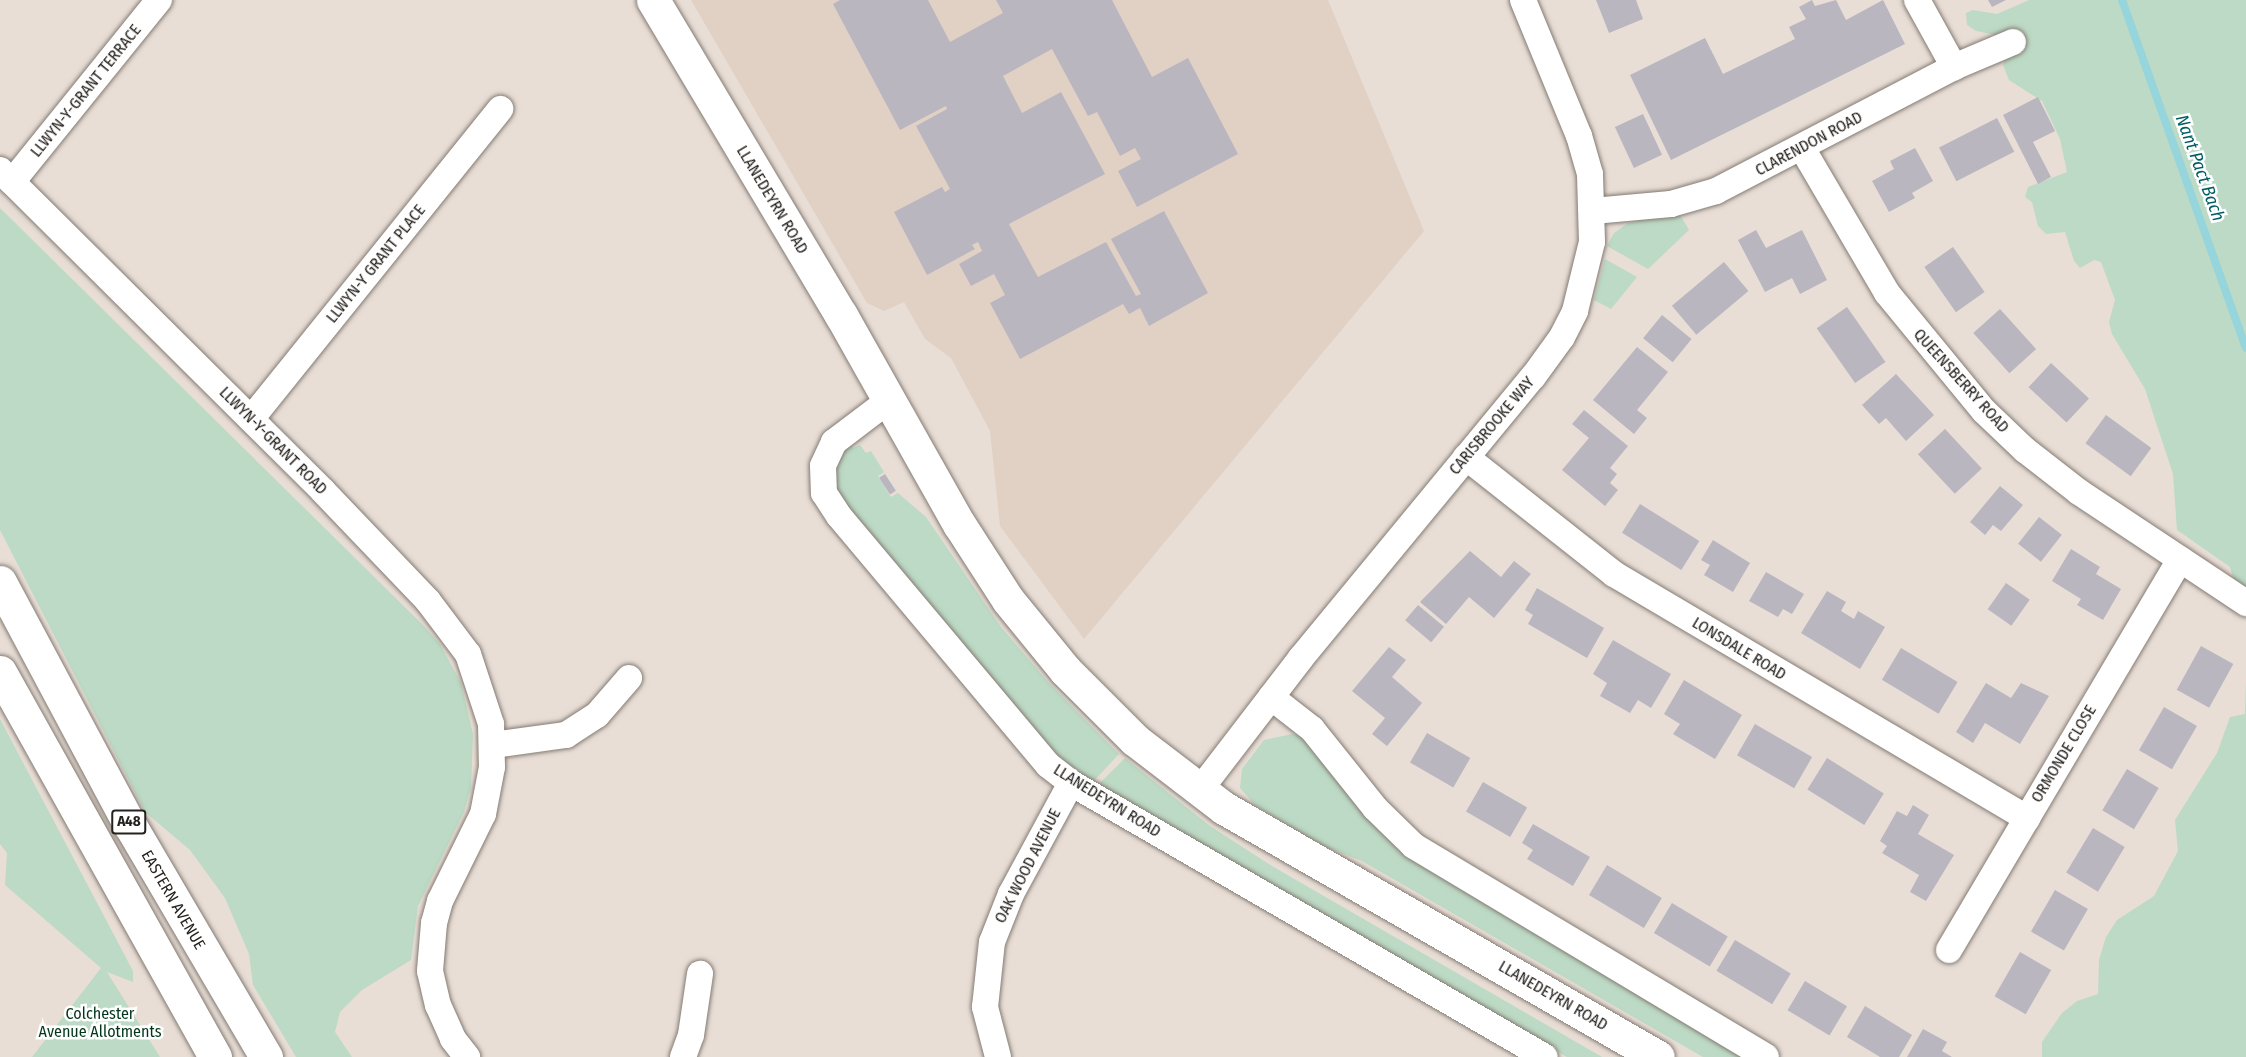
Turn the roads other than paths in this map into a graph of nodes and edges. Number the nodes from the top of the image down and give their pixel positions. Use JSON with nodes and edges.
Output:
{"nodes":[{"id":1,"x":159,"y":0,"type":"edge"},
{"id":2,"x":653,"y":0,"type":"edge"},
{"id":3,"x":1523,"y":0,"type":"edge"},
{"id":4,"x":1917,"y":0,"type":"edge"},
{"id":5,"x":2013,"y":42,"type":"dead end"},
{"id":6,"x":1954,"y":68,"type":"junction"},
{"id":7,"x":500,"y":109,"type":"dead end"},
{"id":8,"x":1802,"y":148,"type":"junction"},
{"id":9,"x":6,"y":176,"type":"edge"},
{"id":10,"x":1593,"y":211,"type":"junction"},
{"id":11,"x":888,"y":401,"type":"junction"},
{"id":12,"x":251,"y":418,"type":"junction"},
{"id":13,"x":1466,"y":457,"type":"junction"},
{"id":14,"x":2180,"y":559,"type":"junction"},
{"id":15,"x":0,"y":582,"type":"edge"},
{"id":16,"x":2246,"y":603,"type":"edge"},
{"id":17,"x":0,"y":672,"type":"edge"},
{"id":18,"x":629,"y":678,"type":"dead end"},
{"id":19,"x":1271,"y":697,"type":"junction"},
{"id":20,"x":493,"y":745,"type":"junction"},
{"id":21,"x":1071,"y":783,"type":"junction"},
{"id":22,"x":1199,"y":791,"type":"junction"},
{"id":23,"x":2026,"y":818,"type":"junction"},
{"id":24,"x":1949,"y":950,"type":"dead end"},
{"id":25,"x":700,"y":974,"type":"dead end"},
{"id":26,"x":215,"y":1057,"type":"edge"},
{"id":27,"x":266,"y":1057,"type":"edge"},
{"id":28,"x":468,"y":1057,"type":"edge"},
{"id":29,"x":683,"y":1057,"type":"edge"},
{"id":30,"x":998,"y":1057,"type":"edge"},
{"id":31,"x":1545,"y":1057,"type":"edge"},
{"id":32,"x":1658,"y":1057,"type":"edge"},
{"id":33,"x":1766,"y":1057,"type":"edge"}],
"edges":[{"from":1,"to":9,"type":"street","name":"LLWYN-Y-GRANT TERRACE"},
{"from":2,"to":11,"type":"main road","name":"LLANEDEYRN ROAD"},
{"from":3,"to":10,"type":"street","name":"CARISBROOKE WAY"},
{"from":4,"to":6,"type":"street"},
{"from":5,"to":6,"type":"street","name":"CLARENDON ROAD"},
{"from":6,"to":8,"type":"street","name":"CLARENDON ROAD"},
{"from":7,"to":12,"type":"street","name":"LLWYN-Y GRANT PLACE"},
{"from":8,"to":10,"type":"street","name":"CLARENDON ROAD"},
{"from":8,"to":14,"type":"street","name":"QUEENSBERRY ROAD"},
{"from":9,"to":12,"type":"street","name":"LLWYN-Y-GRANT ROAD"},
{"from":10,"to":13,"type":"street","name":"CARISBROOKE WAY"},
{"from":11,"to":21,"type":"street","name":"LLANEDEYRN ROAD"},
{"from":11,"to":22,"type":"main road","name":"LLANEDEYRN ROAD"},
{"from":12,"to":20,"type":"street","name":"LLWYN-Y-GRANT ROAD"},
{"from":13,"to":19,"type":"street","name":"CARISBROOKE WAY"},
{"from":13,"to":23,"type":"street","name":"LONSDALE ROAD"},
{"from":14,"to":16,"type":"street","name":"QUEENSBERRY ROAD"},
{"from":14,"to":23,"type":"street","name":"ORMONDE CLOSE"},
{"from":15,"to":27,"type":"main road","name":"EASTERN AVENUE","number":"A48"},
{"from":17,"to":26,"type":"main road","number":"A48"},
{"from":18,"to":20,"type":"street"},
{"from":19,"to":22,"type":"street","name":"CARISBROOKE WAY"},
{"from":19,"to":33,"type":"street"},
{"from":20,"to":28,"type":"street","name":"LLWYN-Y-GRANT ROAD"},
{"from":21,"to":30,"type":"street","name":"OAK WOOD AVENUE"},
{"from":21,"to":31,"type":"street","name":"LLANEDEYRN ROAD"},
{"from":22,"to":32,"type":"main road","name":"LLANEDEYRN ROAD"},
{"from":23,"to":24,"type":"street","name":"ORMONDE CLOSE"},
{"from":25,"to":29,"type":"street"}]}
